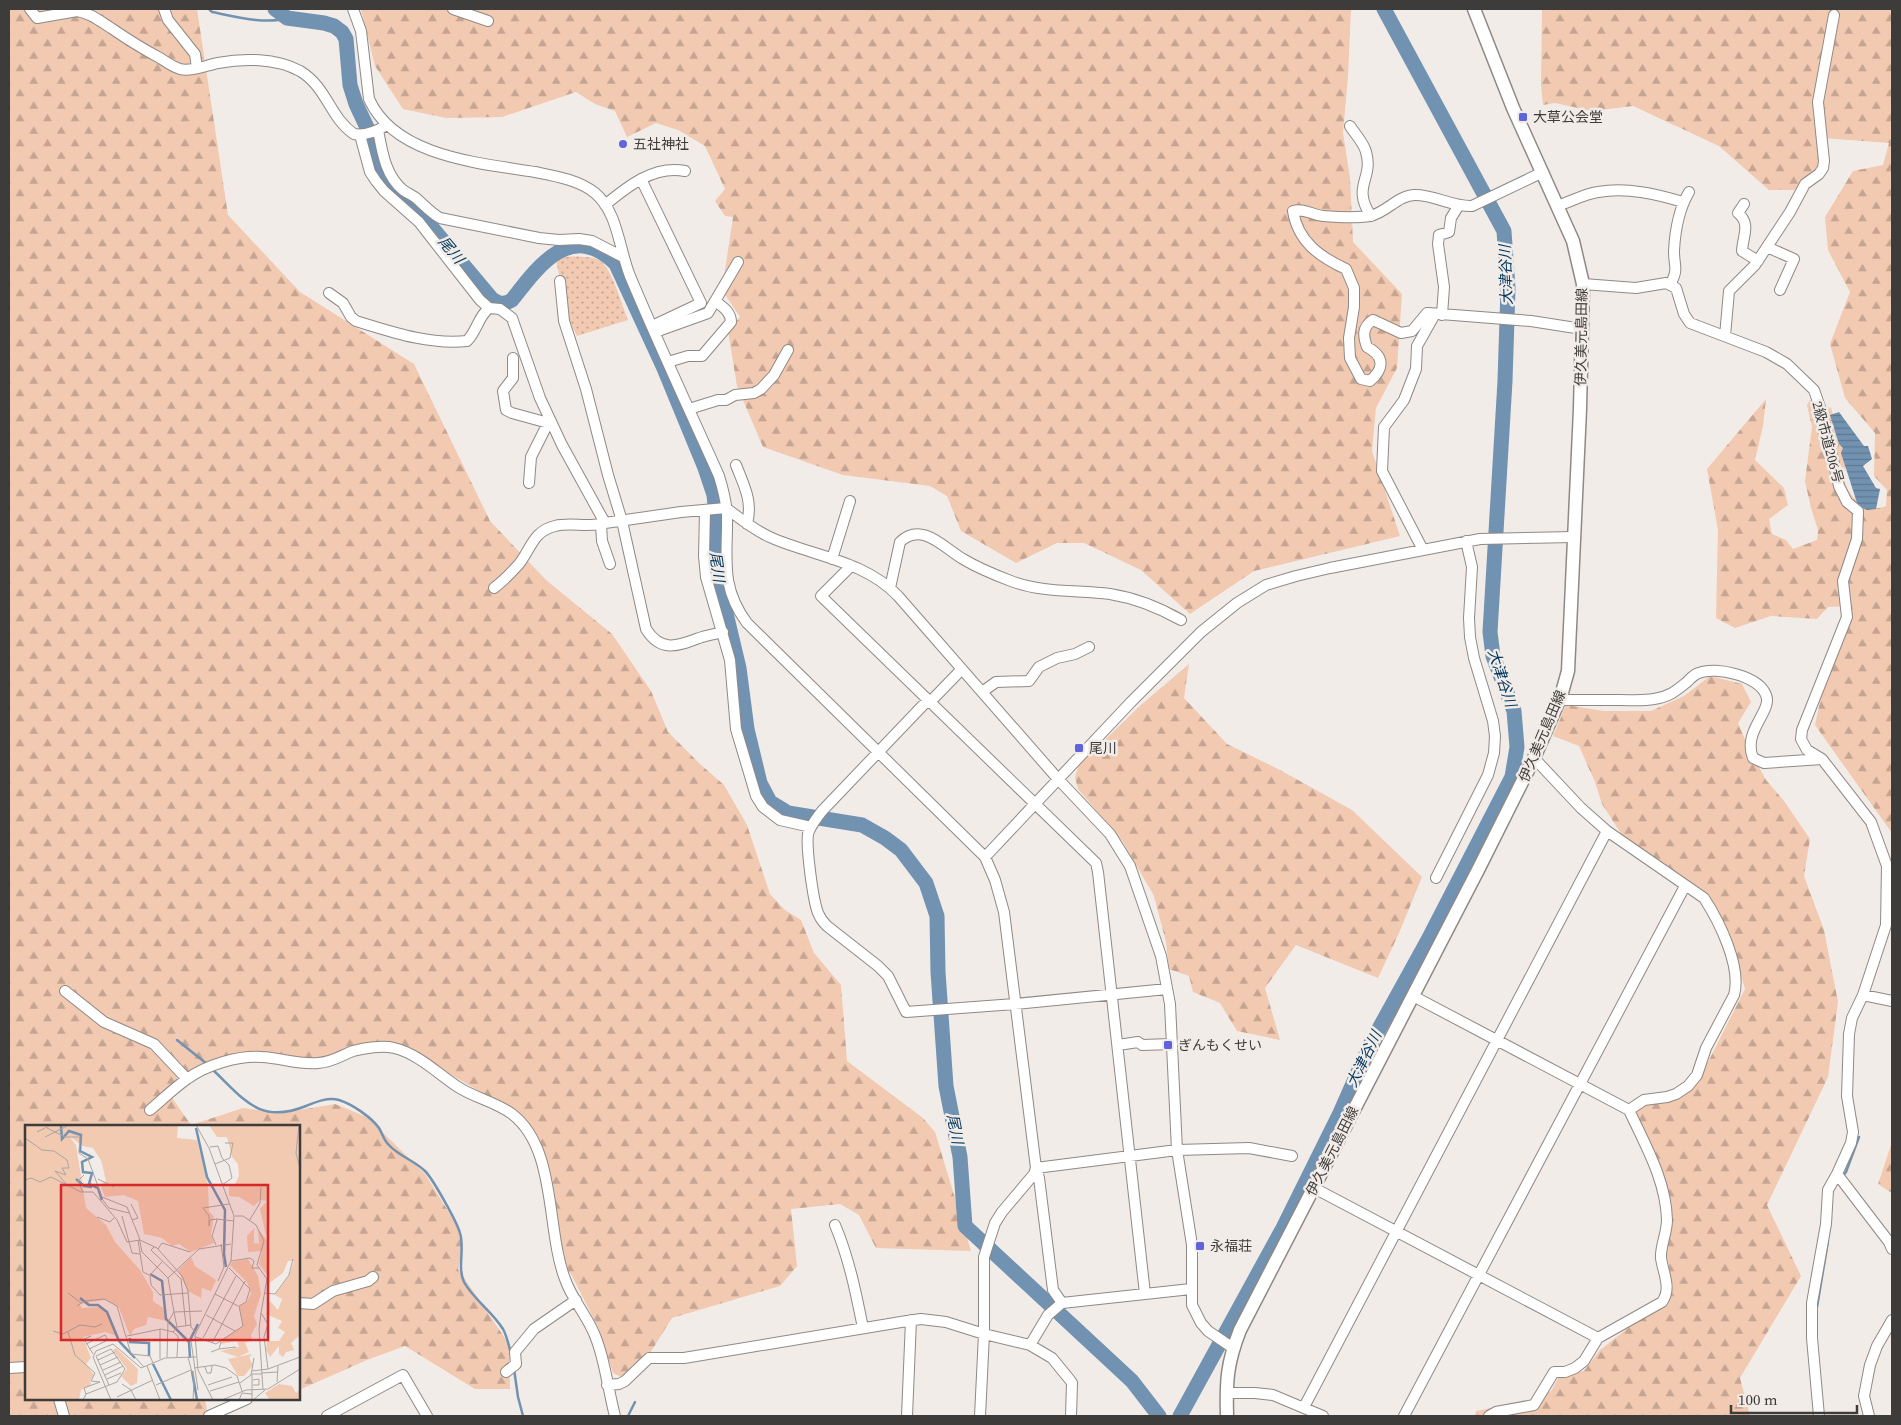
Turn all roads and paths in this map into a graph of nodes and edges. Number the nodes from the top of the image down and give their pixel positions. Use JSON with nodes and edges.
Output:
{"nodes":[{"id":1,"x":30,"y":9,"type":"edge"},
{"id":2,"x":164,"y":9,"type":"edge"},
{"id":3,"x":353,"y":9,"type":"edge"},
{"id":4,"x":453,"y":9,"type":"edge"},
{"id":5,"x":1474,"y":9,"type":"edge"},
{"id":6,"x":60,"y":12,"type":"edge"},
{"id":7,"x":1834,"y":15,"type":"dead end"},
{"id":8,"x":488,"y":21,"type":"dead end"},
{"id":9,"x":197,"y":68,"type":"junction"},
{"id":10,"x":1350,"y":126,"type":"dead end"},
{"id":11,"x":372,"y":131,"type":"junction"},
{"id":12,"x":685,"y":171,"type":"dead end"},
{"id":13,"x":1541,"y":174,"type":"junction"},
{"id":14,"x":641,"y":179,"type":"junction"},
{"id":15,"x":1689,"y":192,"type":"dead end"},
{"id":16,"x":1683,"y":202,"type":"junction"},
{"id":17,"x":1744,"y":204,"type":"dead end"},
{"id":18,"x":605,"y":205,"type":"junction"},
{"id":19,"x":1459,"y":205,"type":"junction"},
{"id":20,"x":1557,"y":206,"type":"junction"},
{"id":21,"x":1371,"y":216,"type":"junction"},
{"id":22,"x":1767,"y":247,"type":"junction"},
{"id":23,"x":623,"y":257,"type":"junction"},
{"id":24,"x":1758,"y":261,"type":"junction"},
{"id":25,"x":738,"y":262,"type":"dead end"},
{"id":26,"x":560,"y":281,"type":"dead end"},
{"id":27,"x":1583,"y":284,"type":"junction"},
{"id":28,"x":1670,"y":285,"type":"junction"},
{"id":29,"x":1780,"y":290,"type":"dead end"},
{"id":30,"x":329,"y":293,"type":"dead end"},
{"id":31,"x":715,"y":301,"type":"junction"},
{"id":32,"x":489,"y":308,"type":"junction"},
{"id":33,"x":1431,"y":314,"type":"junction"},
{"id":34,"x":1582,"y":328,"type":"junction"},
{"id":35,"x":654,"y":329,"type":"junction"},
{"id":36,"x":1725,"y":336,"type":"junction"},
{"id":37,"x":788,"y":350,"type":"dead end"},
{"id":38,"x":513,"y":358,"type":"dead end"},
{"id":39,"x":668,"y":362,"type":"junction"},
{"id":40,"x":689,"y":409,"type":"junction"},
{"id":41,"x":550,"y":424,"type":"junction"},
{"id":42,"x":736,"y":465,"type":"dead end"},
{"id":43,"x":529,"y":483,"type":"dead end"},
{"id":44,"x":850,"y":500,"type":"dead end"},
{"id":45,"x":724,"y":509,"type":"junction"},
{"id":46,"x":707,"y":510,"type":"junction"},
{"id":47,"x":622,"y":521,"type":"junction"},
{"id":48,"x":603,"y":524,"type":"junction"},
{"id":49,"x":747,"y":524,"type":"junction"},
{"id":50,"x":1574,"y":538,"type":"junction"},
{"id":51,"x":1466,"y":541,"type":"junction"},
{"id":52,"x":1423,"y":550,"type":"junction"},
{"id":53,"x":832,"y":559,"type":"junction"},
{"id":54,"x":610,"y":564,"type":"dead end"},
{"id":55,"x":852,"y":566,"type":"junction"},
{"id":56,"x":494,"y":588,"type":"dead end"},
{"id":57,"x":890,"y":588,"type":"junction"},
{"id":58,"x":1181,"y":620,"type":"dead end"},
{"id":59,"x":723,"y":632,"type":"junction"},
{"id":60,"x":1089,"y":647,"type":"dead end"},
{"id":61,"x":962,"y":669,"type":"junction"},
{"id":62,"x":982,"y":692,"type":"junction"},
{"id":63,"x":1560,"y":700,"type":"junction"},
{"id":64,"x":929,"y":701,"type":"junction"},
{"id":65,"x":879,"y":752,"type":"junction"},
{"id":66,"x":1534,"y":758,"type":"junction"},
{"id":67,"x":1822,"y":759,"type":"junction"},
{"id":68,"x":1058,"y":779,"type":"junction"},
{"id":69,"x":1035,"y":804,"type":"junction"},
{"id":70,"x":812,"y":826,"type":"junction"},
{"id":71,"x":1607,"y":831,"type":"junction"},
{"id":72,"x":985,"y":857,"type":"junction"},
{"id":73,"x":1436,"y":878,"type":"dead end"},
{"id":74,"x":1685,"y":886,"type":"junction"},
{"id":75,"x":1168,"y":989,"type":"junction"},
{"id":76,"x":64,"y":991,"type":"dead end"},
{"id":77,"x":1112,"y":994,"type":"junction"},
{"id":78,"x":1863,"y":995,"type":"junction"},
{"id":79,"x":1413,"y":996,"type":"junction"},
{"id":80,"x":1892,"y":1001,"type":"edge"},
{"id":81,"x":1016,"y":1004,"type":"junction"},
{"id":82,"x":1497,"y":1040,"type":"junction"},
{"id":83,"x":1172,"y":1044,"type":"junction"},
{"id":84,"x":1118,"y":1045,"type":"junction"},
{"id":85,"x":187,"y":1079,"type":"junction"},
{"id":86,"x":1580,"y":1085,"type":"junction"},
{"id":87,"x":150,"y":1110,"type":"dead end"},
{"id":88,"x":1629,"y":1110,"type":"junction"},
{"id":89,"x":1177,"y":1150,"type":"junction"},
{"id":90,"x":1130,"y":1156,"type":"junction"},
{"id":91,"x":1292,"y":1156,"type":"dead end"},
{"id":92,"x":1036,"y":1168,"type":"junction"},
{"id":93,"x":1837,"y":1174,"type":"junction"},
{"id":94,"x":1314,"y":1188,"type":"junction"},
{"id":95,"x":835,"y":1225,"type":"dead end"},
{"id":96,"x":1396,"y":1231,"type":"junction"},
{"id":97,"x":1892,"y":1249,"type":"edge"},
{"id":98,"x":1479,"y":1275,"type":"junction"},
{"id":99,"x":373,"y":1277,"type":"dead end"},
{"id":100,"x":1191,"y":1289,"type":"junction"},
{"id":101,"x":1145,"y":1294,"type":"junction"},
{"id":102,"x":576,"y":1300,"type":"junction"},
{"id":103,"x":300,"y":1304,"type":"edge"},
{"id":104,"x":1059,"y":1304,"type":"junction"},
{"id":105,"x":911,"y":1320,"type":"junction"},
{"id":106,"x":1892,"y":1320,"type":"edge"},
{"id":107,"x":863,"y":1328,"type":"junction"},
{"id":108,"x":984,"y":1334,"type":"junction"},
{"id":109,"x":1598,"y":1338,"type":"junction"},
{"id":110,"x":1030,"y":1345,"type":"junction"},
{"id":111,"x":1230,"y":1346,"type":"junction"},
{"id":112,"x":25,"y":1367,"type":"edge"},
{"id":113,"x":9,"y":1368,"type":"edge"},
{"id":114,"x":506,"y":1372,"type":"dead end"},
{"id":115,"x":607,"y":1385,"type":"junction"},
{"id":116,"x":1227,"y":1393,"type":"junction"},
{"id":117,"x":59,"y":1400,"type":"edge"},
{"id":118,"x":245,"y":1400,"type":"edge"},
{"id":119,"x":1304,"y":1407,"type":"junction"},
{"id":120,"x":64,"y":1416,"type":"edge"},
{"id":121,"x":209,"y":1416,"type":"edge"},
{"id":122,"x":326,"y":1416,"type":"edge"},
{"id":123,"x":427,"y":1416,"type":"edge"},
{"id":124,"x":614,"y":1416,"type":"edge"},
{"id":125,"x":907,"y":1416,"type":"edge"},
{"id":126,"x":980,"y":1416,"type":"edge"},
{"id":127,"x":1071,"y":1416,"type":"edge"},
{"id":128,"x":1227,"y":1416,"type":"edge"},
{"id":129,"x":1323,"y":1416,"type":"edge"},
{"id":130,"x":1404,"y":1416,"type":"edge"},
{"id":131,"x":1489,"y":1416,"type":"edge"},
{"id":132,"x":1819,"y":1416,"type":"edge"},
{"id":133,"x":1869,"y":1416,"type":"edge"}],
"edges":[{"from":1,"to":6,"type":"street"},
{"from":2,"to":9,"type":"street"},
{"from":3,"to":11,"type":"street"},
{"from":4,"to":8,"type":"street"},
{"from":5,"to":13,"type":"main road","name":"伊久美元島田線"},
{"from":6,"to":9,"type":"street"},
{"from":7,"to":22,"type":"street"},
{"from":9,"to":11,"type":"street"},
{"from":10,"to":21,"type":"street"},
{"from":11,"to":18,"type":"street"},
{"from":11,"to":23,"type":"street"},
{"from":11,"to":32,"type":"street"},
{"from":12,"to":14,"type":"street"},
{"from":13,"to":19,"type":"street"},
{"from":13,"to":20,"type":"main road","name":"伊久美元島田線"},
{"from":14,"to":18,"type":"street"},
{"from":14,"to":35,"type":"street"},
{"from":15,"to":16,"type":"street"},
{"from":16,"to":20,"type":"street"},
{"from":16,"to":28,"type":"street"},
{"from":17,"to":24,"type":"street"},
{"from":18,"to":23,"type":"street"},
{"from":19,"to":21,"type":"street"},
{"from":19,"to":33,"type":"street"},
{"from":20,"to":27,"type":"main road","name":"伊久美元島田線"},
{"from":21,"to":33,"type":"street"},
{"from":22,"to":24,"type":"street"},
{"from":22,"to":29,"type":"street"},
{"from":23,"to":35,"type":"street"},
{"from":24,"to":36,"type":"street"},
{"from":25,"to":31,"type":"street"},
{"from":26,"to":47,"type":"street"},
{"from":27,"to":28,"type":"street"},
{"from":27,"to":34,"type":"main road","name":"伊久美元島田線"},
{"from":28,"to":36,"type":"street","name":"2級市道206号"},
{"from":30,"to":32,"type":"street"},
{"from":31,"to":35,"type":"street"},
{"from":31,"to":39,"type":"street"},
{"from":32,"to":41,"type":"street"},
{"from":33,"to":34,"type":"street"},
{"from":33,"to":52,"type":"street"},
{"from":34,"to":50,"type":"main road","name":"伊久美元島田線"},
{"from":35,"to":39,"type":"street"},
{"from":36,"to":67,"type":"street","name":"2級市道206号"},
{"from":37,"to":40,"type":"street"},
{"from":38,"to":41,"type":"street"},
{"from":39,"to":40,"type":"street"},
{"from":40,"to":45,"type":"street"},
{"from":41,"to":43,"type":"street"},
{"from":41,"to":48,"type":"street"},
{"from":42,"to":49,"type":"street"},
{"from":44,"to":53,"type":"street"},
{"from":45,"to":46,"type":"street"},
{"from":45,"to":49,"type":"street"},
{"from":45,"to":65,"type":"street"},
{"from":46,"to":47,"type":"street"},
{"from":46,"to":59,"type":"street"},
{"from":47,"to":48,"type":"street"},
{"from":47,"to":59,"type":"street"},
{"from":48,"to":54,"type":"street"},
{"from":48,"to":56,"type":"street"},
{"from":49,"to":53,"type":"street"},
{"from":50,"to":51,"type":"street"},
{"from":50,"to":63,"type":"main road","name":"伊久美元島田線"},
{"from":51,"to":52,"type":"street"},
{"from":51,"to":73,"type":"street"},
{"from":52,"to":68,"type":"street"},
{"from":53,"to":55,"type":"street"},
{"from":55,"to":57,"type":"street"},
{"from":55,"to":64,"type":"street"},
{"from":57,"to":58,"type":"street"},
{"from":57,"to":61,"type":"street"},
{"from":59,"to":70,"type":"street"},
{"from":60,"to":62,"type":"street"},
{"from":61,"to":62,"type":"street"},
{"from":61,"to":64,"type":"street"},
{"from":62,"to":68,"type":"street"},
{"from":63,"to":66,"type":"main road","name":"伊久美元島田線"},
{"from":63,"to":67,"type":"street"},
{"from":64,"to":65,"type":"street"},
{"from":64,"to":69,"type":"street"},
{"from":65,"to":70,"type":"street"},
{"from":65,"to":72,"type":"street"},
{"from":66,"to":71,"type":"street"},
{"from":66,"to":79,"type":"main road","name":"伊久美元島田線"},
{"from":67,"to":78,"type":"street"},
{"from":68,"to":69,"type":"street"},
{"from":68,"to":75,"type":"street"},
{"from":69,"to":72,"type":"street"},
{"from":69,"to":77,"type":"street"},
{"from":70,"to":81,"type":"street"},
{"from":71,"to":74,"type":"street"},
{"from":71,"to":82,"type":"street"},
{"from":72,"to":81,"type":"street"},
{"from":74,"to":86,"type":"street"},
{"from":74,"to":88,"type":"street"},
{"from":75,"to":77,"type":"street"},
{"from":75,"to":83,"type":"street"},
{"from":76,"to":85,"type":"street"},
{"from":77,"to":81,"type":"street"},
{"from":77,"to":84,"type":"street"},
{"from":78,"to":80,"type":"street"},
{"from":78,"to":93,"type":"street"},
{"from":79,"to":82,"type":"street"},
{"from":79,"to":94,"type":"main road","name":"伊久美元島田線"},
{"from":81,"to":92,"type":"street"},
{"from":82,"to":86,"type":"street"},
{"from":82,"to":96,"type":"street"},
{"from":83,"to":84,"type":"street"},
{"from":83,"to":89,"type":"street"},
{"from":84,"to":90,"type":"street"},
{"from":85,"to":87,"type":"street"},
{"from":85,"to":102,"type":"street"},
{"from":86,"to":88,"type":"street"},
{"from":86,"to":98,"type":"street"},
{"from":88,"to":109,"type":"street"},
{"from":89,"to":90,"type":"street"},
{"from":89,"to":91,"type":"street"},
{"from":89,"to":100,"type":"street"},
{"from":90,"to":92,"type":"street"},
{"from":90,"to":101,"type":"street"},
{"from":92,"to":104,"type":"street"},
{"from":92,"to":108,"type":"street"},
{"from":93,"to":97,"type":"street"},
{"from":93,"to":132,"type":"street"},
{"from":94,"to":96,"type":"street"},
{"from":94,"to":111,"type":"main road","name":"伊久美元島田線"},
{"from":95,"to":107,"type":"street"},
{"from":96,"to":98,"type":"street"},
{"from":96,"to":119,"type":"street"},
{"from":98,"to":109,"type":"street"},
{"from":98,"to":130,"type":"street"},
{"from":99,"to":103,"type":"street"},
{"from":100,"to":101,"type":"street"},
{"from":100,"to":111,"type":"street"},
{"from":101,"to":104,"type":"street"},
{"from":102,"to":114,"type":"street"},
{"from":102,"to":115,"type":"street"},
{"from":104,"to":110,"type":"street"},
{"from":105,"to":107,"type":"street"},
{"from":105,"to":108,"type":"street"},
{"from":105,"to":125,"type":"street"},
{"from":106,"to":133,"type":"street"},
{"from":107,"to":115,"type":"street"},
{"from":108,"to":110,"type":"street"},
{"from":108,"to":126,"type":"street"},
{"from":109,"to":131,"type":"street"},
{"from":110,"to":127,"type":"street"},
{"from":111,"to":116,"type":"main road","name":"伊久美元島田線"},
{"from":112,"to":113,"type":"street"},
{"from":115,"to":124,"type":"street"},
{"from":116,"to":119,"type":"street"},
{"from":116,"to":128,"type":"main road","name":"伊久美元島田線"},
{"from":117,"to":120,"type":"street"},
{"from":118,"to":121,"type":"street"},
{"from":119,"to":129,"type":"street"},
{"from":122,"to":123,"type":"street"}]}
